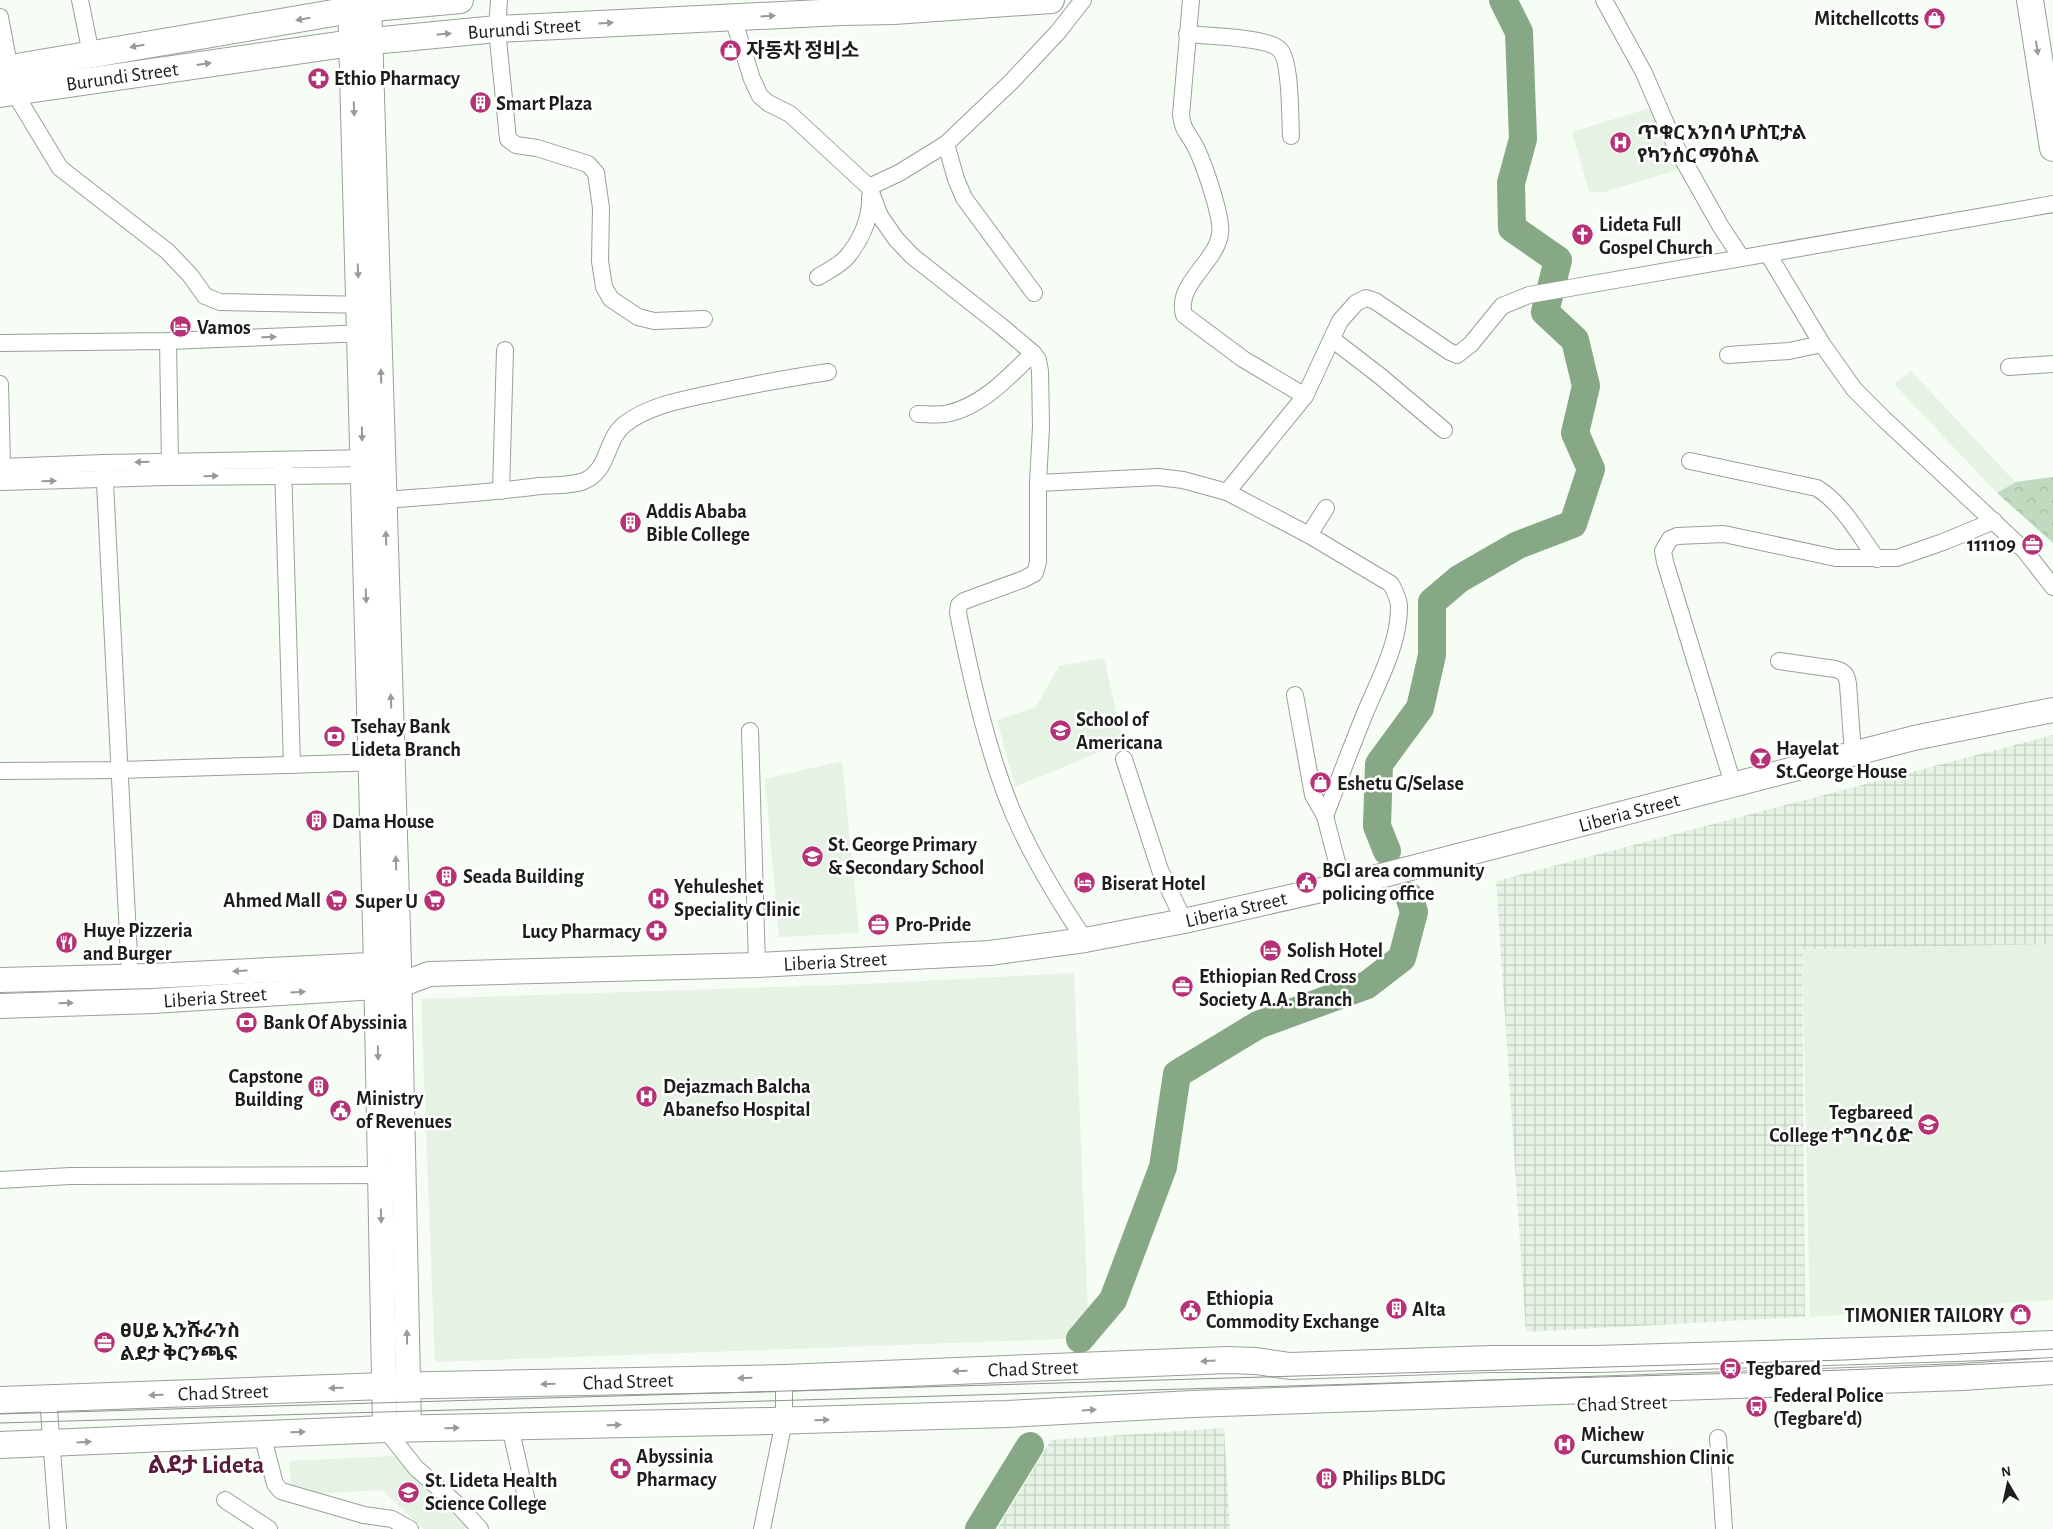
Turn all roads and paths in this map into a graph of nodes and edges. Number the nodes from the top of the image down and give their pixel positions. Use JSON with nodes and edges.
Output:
{"nodes":[{"id":1,"x":80,"y":0,"type":"edge"},
{"id":2,"x":460,"y":0,"type":"edge"},
{"id":3,"x":499,"y":0,"type":"edge"},
{"id":4,"x":1051,"y":0,"type":"edge"},
{"id":5,"x":1083,"y":0,"type":"edge"},
{"id":6,"x":1191,"y":0,"type":"edge"},
{"id":7,"x":1604,"y":0,"type":"edge"},
{"id":8,"x":2030,"y":0,"type":"edge"},
{"id":9,"x":360,"y":4,"type":"edge"},
{"id":10,"x":894,"y":6,"type":"edge"},
{"id":11,"x":0,"y":17,"type":"edge"},
{"id":12,"x":733,"y":18,"type":"junction"},
{"id":13,"x":497,"y":29,"type":"junction"},
{"id":14,"x":1188,"y":34,"type":"junction"},
{"id":15,"x":361,"y":42,"type":"junction"},
{"id":16,"x":91,"y":54,"type":"junction"},
{"id":17,"x":6,"y":81,"type":"edge"},
{"id":18,"x":1291,"y":136,"type":"dead end"},
{"id":19,"x":946,"y":144,"type":"junction"},
{"id":20,"x":2053,"y":148,"type":"edge"},
{"id":21,"x":869,"y":187,"type":"junction"},
{"id":22,"x":2053,"y":204,"type":"edge"},
{"id":23,"x":1768,"y":254,"type":"junction"},
{"id":24,"x":1741,"y":257,"type":"junction"},
{"id":25,"x":818,"y":277,"type":"dead end"},
{"id":26,"x":1034,"y":293,"type":"dead end"},
{"id":27,"x":369,"y":305,"type":"junction"},
{"id":28,"x":704,"y":319,"type":"dead end"},
{"id":29,"x":370,"y":333,"type":"junction"},
{"id":30,"x":1332,"y":339,"type":"junction"},
{"id":31,"x":168,"y":341,"type":"junction"},
{"id":32,"x":0,"y":343,"type":"edge"},
{"id":33,"x":1822,"y":344,"type":"junction"},
{"id":34,"x":505,"y":350,"type":"dead end"},
{"id":35,"x":1033,"y":353,"type":"junction"},
{"id":36,"x":1728,"y":355,"type":"dead end"},
{"id":37,"x":2053,"y":364,"type":"edge"},
{"id":38,"x":2009,"y":367,"type":"dead end"},
{"id":39,"x":828,"y":372,"type":"dead end"},
{"id":40,"x":0,"y":384,"type":"edge"},
{"id":41,"x":1305,"y":396,"type":"junction"},
{"id":42,"x":918,"y":414,"type":"dead end"},
{"id":43,"x":1444,"y":430,"type":"dead end"},
{"id":44,"x":1690,"y":461,"type":"dead end"},
{"id":45,"x":170,"y":462,"type":"junction"},
{"id":46,"x":373,"y":467,"type":"junction"},
{"id":47,"x":283,"y":468,"type":"junction"},
{"id":48,"x":105,"y":471,"type":"junction"},
{"id":49,"x":1,"y":472,"type":"edge"},
{"id":50,"x":1038,"y":483,"type":"junction"},
{"id":51,"x":501,"y":491,"type":"junction"},
{"id":52,"x":1227,"y":492,"type":"junction"},
{"id":53,"x":385,"y":500,"type":"junction"},
{"id":54,"x":1326,"y":508,"type":"dead end"},
{"id":55,"x":1994,"y":520,"type":"junction"},
{"id":56,"x":1309,"y":535,"type":"junction"},
{"id":57,"x":1877,"y":559,"type":"junction"},
{"id":58,"x":2053,"y":587,"type":"edge"},
{"id":59,"x":1780,"y":661,"type":"dead end"},
{"id":60,"x":1295,"y":696,"type":"dead end"},
{"id":61,"x":2053,"y":710,"type":"edge"},
{"id":62,"x":750,"y":731,"type":"dead end"},
{"id":63,"x":1853,"y":754,"type":"junction"},
{"id":64,"x":1124,"y":759,"type":"dead end"},
{"id":65,"x":382,"y":762,"type":"junction"},
{"id":66,"x":292,"y":765,"type":"junction"},
{"id":67,"x":120,"y":770,"type":"junction"},
{"id":68,"x":0,"y":771,"type":"edge"},
{"id":69,"x":1733,"y":784,"type":"junction"},
{"id":70,"x":1325,"y":816,"type":"junction"},
{"id":71,"x":1343,"y":884,"type":"junction"},
{"id":72,"x":1184,"y":921,"type":"junction"},
{"id":73,"x":1086,"y":940,"type":"junction"},
{"id":74,"x":757,"y":965,"type":"junction"},
{"id":75,"x":400,"y":975,"type":"junction"},
{"id":76,"x":130,"y":976,"type":"junction"},
{"id":77,"x":376,"y":976,"type":"junction"},
{"id":78,"x":38,"y":979,"type":"junction"},
{"id":79,"x":0,"y":980,"type":"edge"},
{"id":80,"x":39,"y":1004,"type":"junction"},
{"id":81,"x":0,"y":1006,"type":"edge"},
{"id":82,"x":380,"y":1174,"type":"junction"},
{"id":83,"x":404,"y":1175,"type":"junction"},
{"id":84,"x":0,"y":1180,"type":"edge"},
{"id":85,"x":2053,"y":1332,"type":"edge"},
{"id":86,"x":2053,"y":1344,"type":"edge"},
{"id":87,"x":1256,"y":1361,"type":"junction"},
{"id":88,"x":2053,"y":1371,"type":"edge"},
{"id":89,"x":784,"y":1378,"type":"junction"},
{"id":90,"x":396,"y":1386,"type":"junction"},
{"id":91,"x":2053,"y":1388,"type":"edge"},
{"id":92,"x":48,"y":1397,"type":"junction"},
{"id":93,"x":0,"y":1400,"type":"edge"},
{"id":94,"x":1192,"y":1404,"type":"junction"},
{"id":95,"x":784,"y":1421,"type":"junction"},
{"id":96,"x":510,"y":1427,"type":"junction"},
{"id":97,"x":262,"y":1434,"type":"junction"},
{"id":98,"x":397,"y":1434,"type":"junction"},
{"id":99,"x":1718,"y":1438,"type":"dead end"},
{"id":100,"x":51,"y":1443,"type":"junction"},
{"id":101,"x":0,"y":1445,"type":"edge"},
{"id":102,"x":526,"y":1497,"type":"dead end"},
{"id":103,"x":225,"y":1500,"type":"dead end"},
{"id":104,"x":58,"y":1529,"type":"edge"},
{"id":105,"x":269,"y":1529,"type":"edge"},
{"id":106,"x":410,"y":1529,"type":"edge"},
{"id":107,"x":480,"y":1529,"type":"edge"},
{"id":108,"x":762,"y":1529,"type":"edge"},
{"id":109,"x":1724,"y":1529,"type":"edge"}],
"edges":[{"from":1,"to":16,"type":"street"},
{"from":2,"to":9,"type":"main road","name":"Burundi Street"},
{"from":3,"to":13,"type":"street"},
{"from":4,"to":10,"type":"main road","name":"Burundi Street"},
{"from":5,"to":19,"type":"street"},
{"from":6,"to":14,"type":"street"},
{"from":7,"to":24,"type":"street"},
{"from":8,"to":20,"type":"main road","one_way":true},
{"from":9,"to":15,"type":"street"},
{"from":9,"to":16,"type":"main road","name":"Burundi Street","one_way":true},
{"from":12,"to":10,"type":"main road","name":"Burundi Street","one_way":true},
{"from":11,"to":17,"type":"street"},
{"from":13,"to":12,"type":"main road","name":"Burundi Street","one_way":true},
{"from":12,"to":21,"type":"street"},
{"from":15,"to":13,"type":"main road","name":"Burundi Street","one_way":true},
{"from":13,"to":28,"type":"street"},
{"from":14,"to":18,"type":"street"},
{"from":14,"to":41,"type":"street"},
{"from":17,"to":15,"type":"main road","name":"Burundi Street","one_way":true},
{"from":15,"to":27,"type":"street"},
{"from":16,"to":17,"type":"main road","name":"Burundi Street"},
{"from":17,"to":27,"type":"street"},
{"from":19,"to":21,"type":"street"},
{"from":19,"to":26,"type":"street"},
{"from":21,"to":25,"type":"street"},
{"from":21,"to":35,"type":"street"},
{"from":22,"to":23,"type":"street"},
{"from":23,"to":24,"type":"street"},
{"from":23,"to":33,"type":"street"},
{"from":24,"to":30,"type":"street"},
{"from":27,"to":29,"type":"street"},
{"from":31,"to":29,"type":"street","one_way":true},
{"from":29,"to":46,"type":"street"},
{"from":30,"to":41,"type":"street"},
{"from":30,"to":43,"type":"street"},
{"from":31,"to":32,"type":"street"},
{"from":31,"to":45,"type":"street"},
{"from":33,"to":36,"type":"street"},
{"from":33,"to":55,"type":"street"},
{"from":34,"to":51,"type":"street"},
{"from":35,"to":42,"type":"street"},
{"from":35,"to":50,"type":"street"},
{"from":37,"to":38,"type":"street"},
{"from":39,"to":51,"type":"street"},
{"from":40,"to":49,"type":"street"},
{"from":41,"to":52,"type":"street"},
{"from":44,"to":57,"type":"street"},
{"from":45,"to":47,"type":"street"},
{"from":45,"to":48,"type":"street","one_way":true},
{"from":46,"to":47,"type":"street"},
{"from":46,"to":53,"type":"street"},
{"from":46,"to":65,"type":"street","one_way":true},
{"from":48,"to":47,"type":"street","one_way":true},
{"from":47,"to":66,"type":"street"},
{"from":48,"to":49,"type":"street"},
{"from":48,"to":67,"type":"street"},
{"from":50,"to":52,"type":"street"},
{"from":50,"to":73,"type":"street"},
{"from":51,"to":53,"type":"street"},
{"from":52,"to":56,"type":"street"},
{"from":65,"to":53,"type":"street","one_way":true},
{"from":54,"to":56,"type":"street"},
{"from":55,"to":57,"type":"street"},
{"from":55,"to":58,"type":"street"},
{"from":56,"to":70,"type":"street"},
{"from":57,"to":69,"type":"street"},
{"from":59,"to":63,"type":"street"},
{"from":60,"to":70,"type":"street"},
{"from":61,"to":63,"type":"street","name":"Liberia Street"},
{"from":62,"to":74,"type":"street"},
{"from":63,"to":69,"type":"street","name":"Liberia Street"},
{"from":64,"to":72,"type":"street"},
{"from":65,"to":66,"type":"street"},
{"from":75,"to":65,"type":"street","one_way":true},
{"from":65,"to":77,"type":"street"},
{"from":66,"to":67,"type":"street"},
{"from":67,"to":68,"type":"street"},
{"from":67,"to":76,"type":"street"},
{"from":69,"to":71,"type":"street","name":"Liberia Street"},
{"from":70,"to":71,"type":"street"},
{"from":71,"to":72,"type":"street","name":"Liberia Street"},
{"from":72,"to":73,"type":"street","name":"Liberia Street"},
{"from":73,"to":74,"type":"street","name":"Liberia Street"},
{"from":74,"to":75,"type":"street","name":"Liberia Street"},
{"from":75,"to":77,"type":"street","name":"Liberia Street"},
{"from":75,"to":83,"type":"street"},
{"from":77,"to":76,"type":"street","name":"Liberia Street","one_way":true},
{"from":76,"to":78,"type":"street","name":"Liberia Street"},
{"from":80,"to":77,"type":"street","name":"Liberia Street","one_way":true},
{"from":77,"to":82,"type":"street","one_way":true},
{"from":78,"to":79,"type":"street","name":"Liberia Street"},
{"from":78,"to":80,"type":"street"},
{"from":80,"to":81,"type":"street","name":"Liberia Street"},
{"from":82,"to":83,"type":"street"},
{"from":82,"to":84,"type":"street"},
{"from":82,"to":90,"type":"street","one_way":true},
{"from":90,"to":83,"type":"street","one_way":true},
{"from":85,"to":87,"type":"main road","name":"Chad Street"},
{"from":86,"to":87,"type":"main road","name":"Chad Street"},
{"from":87,"to":89,"type":"main road","name":"Chad Street","one_way":true},
{"from":88,"to":94,"type":"main road","name":"Chad Street"},
{"from":89,"to":90,"type":"main road","name":"Chad Street","one_way":true},
{"from":89,"to":95,"type":"street"},
{"from":90,"to":92,"type":"main road","name":"Chad Street","one_way":true},
{"from":90,"to":98,"type":"street"},
{"from":91,"to":94,"type":"main road","name":"Chad Street"},
{"from":92,"to":93,"type":"main road","name":"Chad Street"},
{"from":92,"to":100,"type":"street"},
{"from":95,"to":94,"type":"main road","name":"Chad Street","one_way":true},
{"from":96,"to":95,"type":"main road","name":"Chad Street","one_way":true},
{"from":95,"to":108,"type":"street"},
{"from":98,"to":96,"type":"main road","name":"Chad Street","one_way":true},
{"from":96,"to":102,"type":"street"},
{"from":97,"to":98,"type":"main road","name":"Chad Street","one_way":true},
{"from":100,"to":97,"type":"main road","name":"Chad Street","one_way":true},
{"from":97,"to":106,"type":"street"},
{"from":98,"to":107,"type":"street"},
{"from":99,"to":109,"type":"street"},
{"from":100,"to":101,"type":"main road","name":"Chad Street"},
{"from":100,"to":104,"type":"street"},
{"from":103,"to":105,"type":"street"}]}
